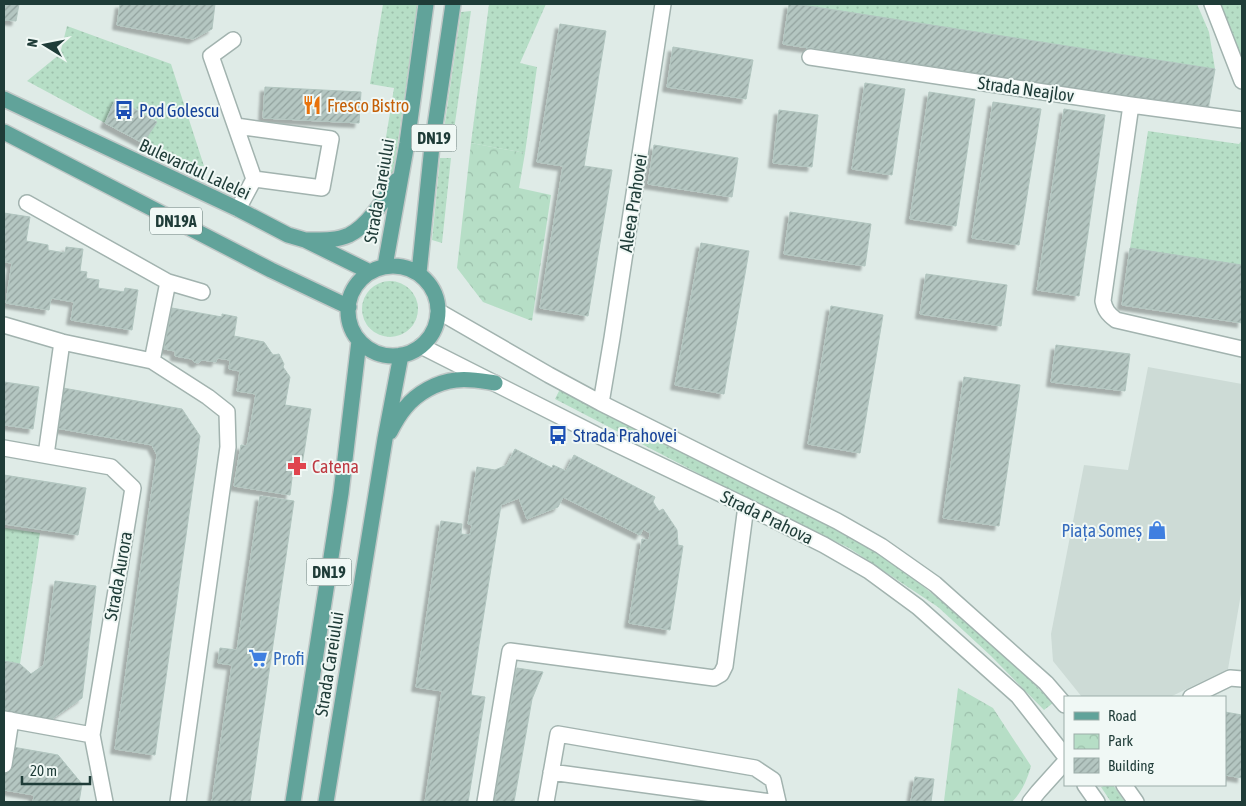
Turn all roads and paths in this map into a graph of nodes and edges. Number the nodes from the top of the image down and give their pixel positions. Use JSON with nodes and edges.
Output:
{"nodes":[{"id":1,"x":426,"y":4,"type":"edge"},
{"id":2,"x":453,"y":4,"type":"edge"},
{"id":3,"x":663,"y":4,"type":"edge"},
{"id":4,"x":1212,"y":4,"type":"edge"},
{"id":5,"x":233,"y":40,"type":"dead end"},
{"id":6,"x":810,"y":57,"type":"dead end"},
{"id":7,"x":1242,"y":81,"type":"edge"},
{"id":8,"x":4,"y":99,"type":"edge"},
{"id":9,"x":1131,"y":105,"type":"junction"},
{"id":10,"x":1242,"y":120,"type":"edge"},
{"id":11,"x":236,"y":126,"type":"junction"},
{"id":12,"x":4,"y":132,"type":"edge"},
{"id":13,"x":400,"y":177,"type":"junction"},
{"id":14,"x":254,"y":179,"type":"junction"},
{"id":15,"x":28,"y":203,"type":"dead end"},
{"id":16,"x":238,"y":210,"type":"junction"},
{"id":17,"x":305,"y":240,"type":"junction"},
{"id":18,"x":385,"y":266,"type":"junction"},
{"id":19,"x":370,"y":272,"type":"junction"},
{"id":20,"x":419,"y":274,"type":"junction"},
{"id":21,"x":168,"y":282,"type":"junction"},
{"id":22,"x":202,"y":292,"type":"dead end"},
{"id":23,"x":349,"y":307,"type":"junction"},
{"id":24,"x":438,"y":311,"type":"junction"},
{"id":25,"x":4,"y":325,"type":"edge"},
{"id":26,"x":359,"y":340,"type":"junction"},
{"id":27,"x":62,"y":342,"type":"junction"},
{"id":28,"x":421,"y":346,"type":"junction"},
{"id":29,"x":1242,"y":349,"type":"edge"},
{"id":30,"x":401,"y":355,"type":"junction"},
{"id":31,"x":152,"y":361,"type":"junction"},
{"id":32,"x":495,"y":383,"type":"junction"},
{"id":33,"x":601,"y":403,"type":"junction"},
{"id":34,"x":385,"y":439,"type":"junction"},
{"id":35,"x":4,"y":448,"type":"edge"},
{"id":36,"x":46,"y":455,"type":"junction"},
{"id":37,"x":746,"y":506,"type":"junction"},
{"id":38,"x":1242,"y":679,"type":"edge"},
{"id":39,"x":1193,"y":696,"type":"edge"},
{"id":40,"x":1064,"y":704,"type":"edge"},
{"id":41,"x":7,"y":719,"type":"edge"},
{"id":42,"x":92,"y":734,"type":"junction"},
{"id":43,"x":1064,"y":755,"type":"edge"},
{"id":44,"x":1064,"y":763,"type":"edge"},
{"id":45,"x":4,"y":765,"type":"edge"},
{"id":46,"x":552,"y":772,"type":"junction"},
{"id":47,"x":1086,"y":786,"type":"edge"},
{"id":48,"x":1125,"y":786,"type":"edge"},
{"id":49,"x":105,"y":802,"type":"edge"},
{"id":50,"x":178,"y":802,"type":"edge"},
{"id":51,"x":293,"y":802,"type":"edge"},
{"id":52,"x":326,"y":802,"type":"edge"},
{"id":53,"x":484,"y":802,"type":"edge"},
{"id":54,"x":546,"y":802,"type":"edge"},
{"id":55,"x":771,"y":802,"type":"edge"},
{"id":56,"x":778,"y":802,"type":"edge"},
{"id":57,"x":1030,"y":802,"type":"edge"},
{"id":58,"x":1097,"y":802,"type":"edge"},
{"id":59,"x":1136,"y":802,"type":"edge"}],
"edges":[{"from":1,"to":13,"type":"main road","name":"Strada Careiului","number":"DN19"},
{"from":2,"to":20,"type":"main road","number":"DN19"},
{"from":3,"to":33,"type":"street","name":"Aleea Prahovei"},
{"from":4,"to":7,"type":"street"},
{"from":5,"to":11,"type":"street"},
{"from":6,"to":9,"type":"street","name":"Strada Neajlov"},
{"from":8,"to":16,"type":"main road","name":"Bulevardul Lalelei","number":"DN19A"},
{"from":9,"to":10,"type":"street","name":"Strada Neajlov"},
{"from":9,"to":29,"type":"street"},
{"from":11,"to":14,"type":"street"},
{"from":11,"to":14,"type":"street"},
{"from":12,"to":23,"type":"main road","number":"DN19A"},
{"from":13,"to":17,"type":"main road"},
{"from":13,"to":18,"type":"main road","name":"Strada Careiului","number":"DN19"},
{"from":14,"to":16,"type":"street"},
{"from":15,"to":21,"type":"street"},
{"from":16,"to":17,"type":"main road","name":"Bulevardul Lalelei","number":"DN19A"},
{"from":17,"to":19,"type":"main road","name":"Bulevardul Lalelei","number":"DN19A"},
{"from":18,"to":19,"type":"main road"},
{"from":18,"to":20,"type":"main road"},
{"from":19,"to":23,"type":"main road"},
{"from":20,"to":24,"type":"main road"},
{"from":21,"to":22,"type":"street"},
{"from":21,"to":31,"type":"street"},
{"from":23,"to":26,"type":"main road"},
{"from":24,"to":28,"type":"main road"},
{"from":24,"to":33,"type":"street","name":"Strada Prahova"},
{"from":25,"to":27,"type":"street"},
{"from":26,"to":30,"type":"main road"},
{"from":26,"to":51,"type":"main road","name":"Strada Careiului","number":"DN19"},
{"from":27,"to":31,"type":"street"},
{"from":27,"to":36,"type":"street"},
{"from":28,"to":30,"type":"main road"},
{"from":28,"to":32,"type":"street","name":"Strada Prahova"},
{"from":30,"to":34,"type":"main road","name":"Strada Careiului","number":"DN19"},
{"from":31,"to":50,"type":"street"},
{"from":32,"to":34,"type":"main road"},
{"from":32,"to":37,"type":"street","name":"Strada Prahova"},
{"from":33,"to":40,"type":"street","name":"Strada Prahova"},
{"from":34,"to":52,"type":"main road","name":"Strada Careiului","number":"DN19"},
{"from":35,"to":36,"type":"street","name":"Strada Aurora"},
{"from":36,"to":42,"type":"street","name":"Strada Aurora"},
{"from":37,"to":43,"type":"street","name":"Strada Prahova"},
{"from":37,"to":53,"type":"street"},
{"from":38,"to":39,"type":"street"},
{"from":41,"to":42,"type":"street"},
{"from":41,"to":45,"type":"street"},
{"from":42,"to":49,"type":"street","name":"Strada Aurora"},
{"from":44,"to":57,"type":"street"},
{"from":46,"to":54,"type":"street"},
{"from":46,"to":55,"type":"street"},
{"from":46,"to":56,"type":"street"},
{"from":47,"to":58,"type":"street"},
{"from":48,"to":59,"type":"street"}]}
